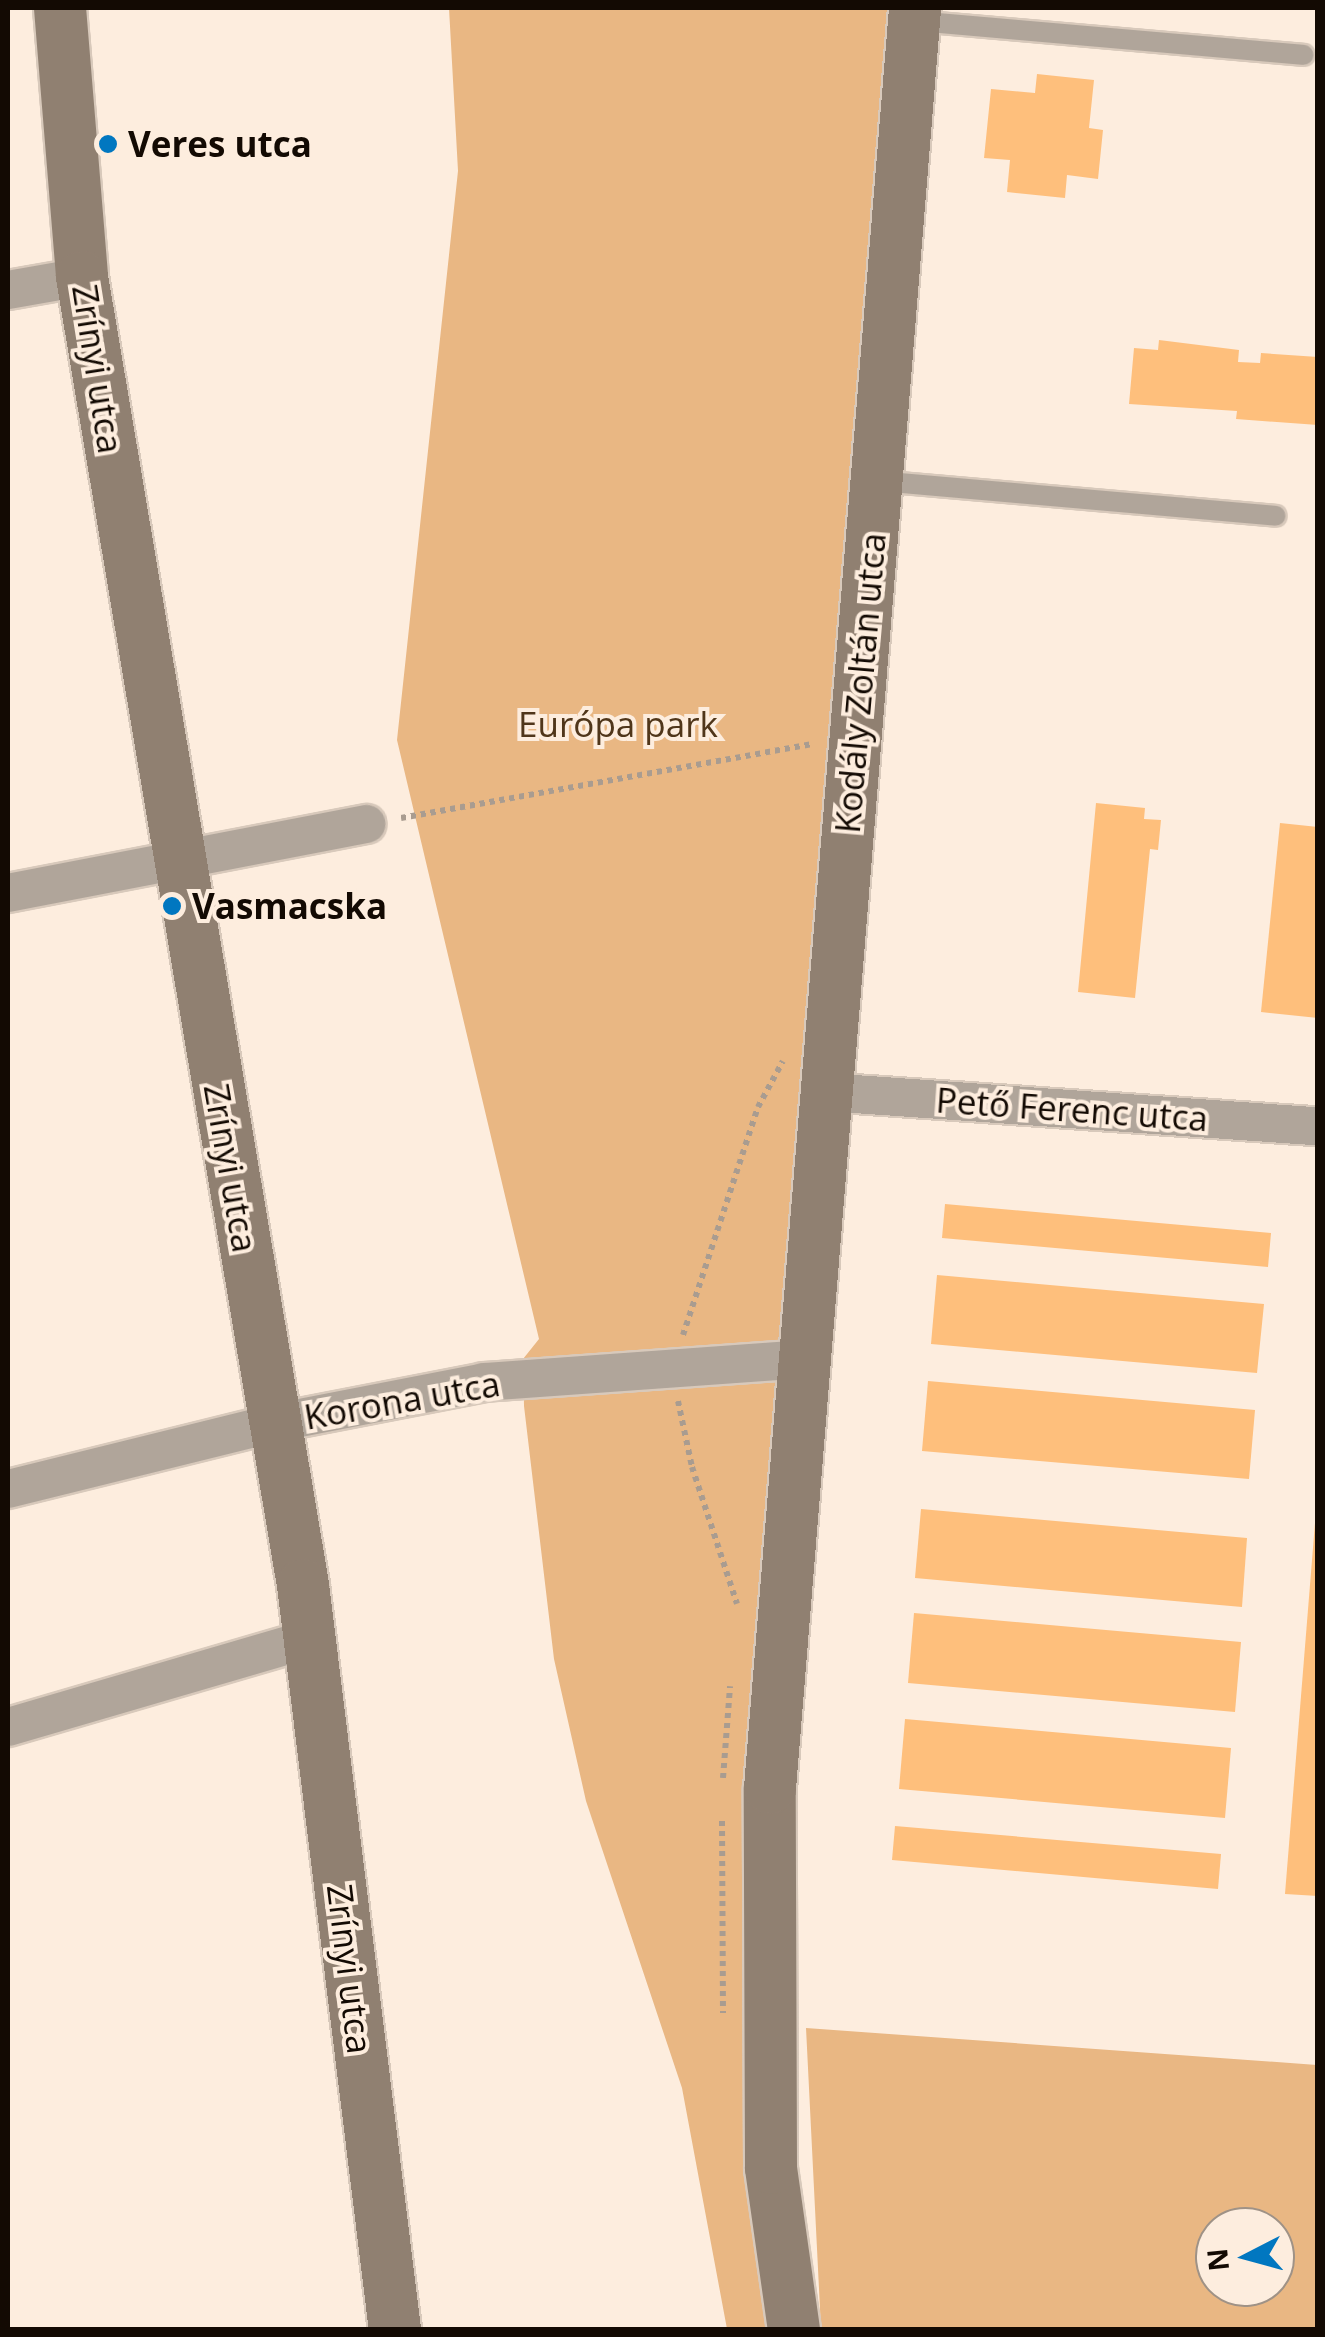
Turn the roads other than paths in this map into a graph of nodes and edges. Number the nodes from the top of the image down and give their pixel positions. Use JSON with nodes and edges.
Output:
{"nodes":[{"id":1,"x":60,"y":8,"type":"edge"},
{"id":2,"x":914,"y":14,"type":"edge"},
{"id":3,"x":1304,"y":55,"type":"dead end"},
{"id":4,"x":82,"y":277,"type":"junction"},
{"id":5,"x":8,"y":290,"type":"edge"},
{"id":6,"x":876,"y":481,"type":"junction"},
{"id":7,"x":1275,"y":516,"type":"dead end"},
{"id":8,"x":366,"y":824,"type":"road end"},
{"id":9,"x":178,"y":859,"type":"junction"},
{"id":10,"x":8,"y":893,"type":"edge"},
{"id":11,"x":826,"y":1092,"type":"junction"},
{"id":12,"x":1318,"y":1126,"type":"edge"},
{"id":13,"x":804,"y":1359,"type":"junction"},
{"id":14,"x":274,"y":1423,"type":"junction"},
{"id":15,"x":8,"y":1488,"type":"edge"},
{"id":16,"x":309,"y":1639,"type":"junction"},
{"id":17,"x":8,"y":1727,"type":"edge"},
{"id":18,"x":395,"y":2330,"type":"edge"},
{"id":19,"x":794,"y":2330,"type":"edge"}],
"edges":[{"from":1,"to":4,"type":"street","name":"Zrínyi utca"},
{"from":2,"to":3,"type":"lane"},
{"from":2,"to":6,"type":"street","name":"Kodály Zoltán utca"},
{"from":4,"to":5,"type":"street"},
{"from":4,"to":9,"type":"street","name":"Zrínyi utca"},
{"from":6,"to":7,"type":"lane"},
{"from":6,"to":11,"type":"street","name":"Kodály Zoltán utca"},
{"from":8,"to":9,"type":"street"},
{"from":9,"to":10,"type":"street"},
{"from":9,"to":14,"type":"street","name":"Zrínyi utca"},
{"from":11,"to":12,"type":"street","name":"Pető Ferenc utca"},
{"from":11,"to":13,"type":"street","name":"Kodály Zoltán utca"},
{"from":13,"to":14,"type":"street","name":"Korona utca"},
{"from":13,"to":19,"type":"street","name":"Kodály Zoltán utca"},
{"from":14,"to":15,"type":"street","name":"Korona utca"},
{"from":14,"to":16,"type":"street","name":"Zrínyi utca"},
{"from":16,"to":17,"type":"street"},
{"from":16,"to":18,"type":"street","name":"Zrínyi utca"}]}
